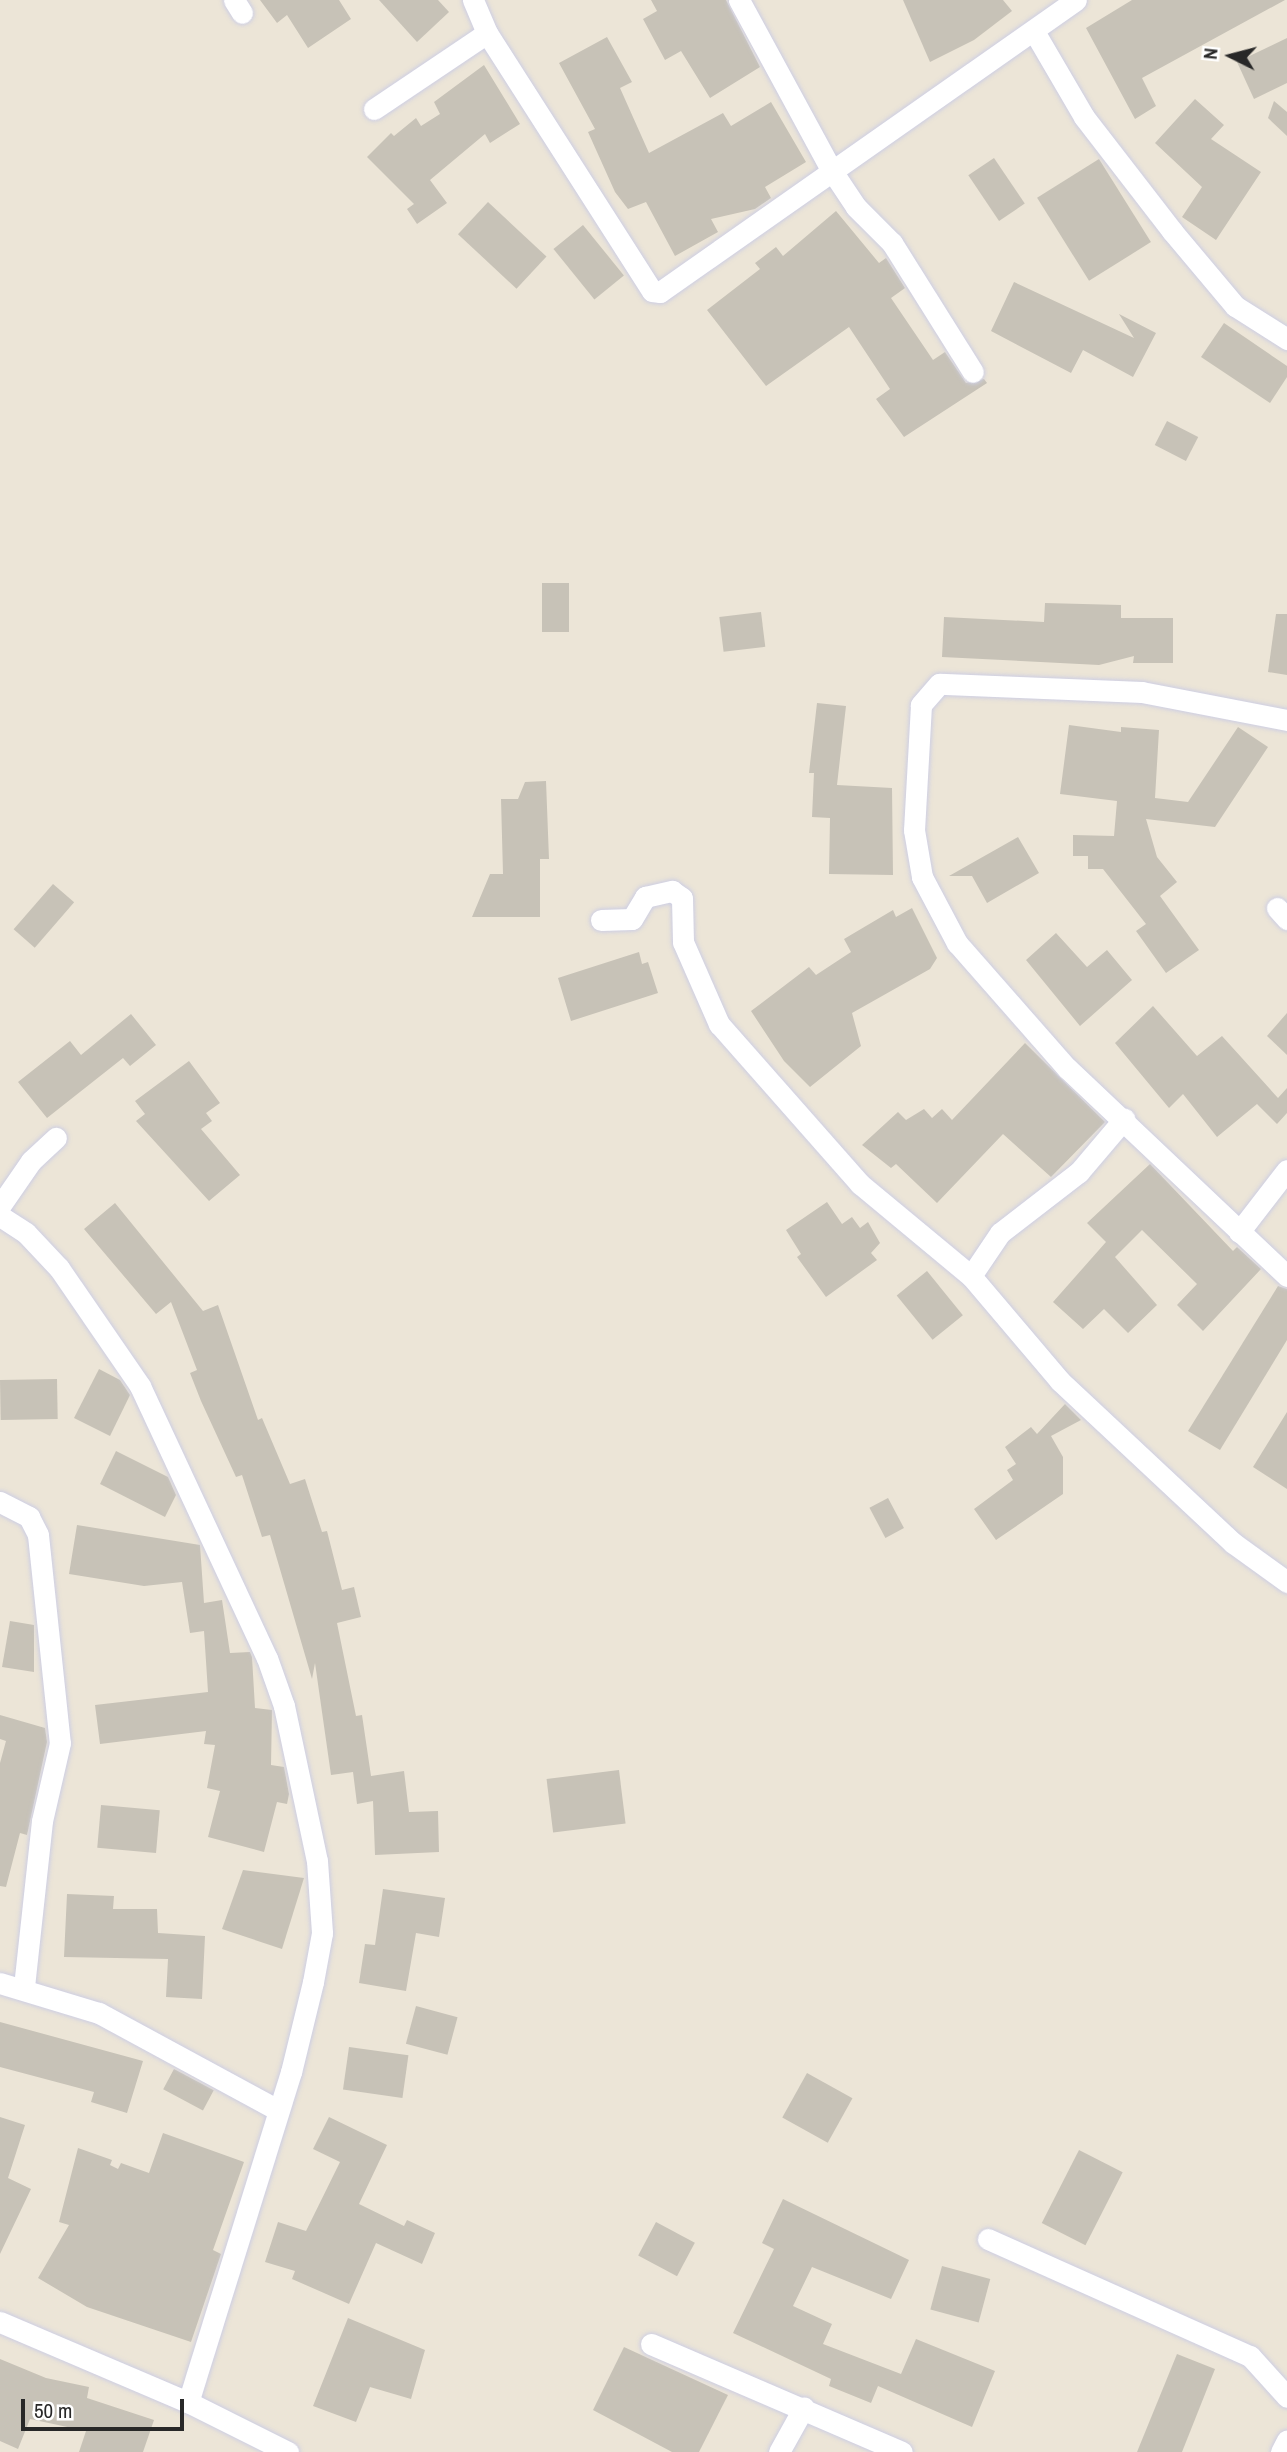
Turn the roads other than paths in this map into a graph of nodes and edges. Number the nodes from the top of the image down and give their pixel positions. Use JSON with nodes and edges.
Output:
{"nodes":[{"id":1,"x":473,"y":0,"type":"edge"},
{"id":2,"x":739,"y":0,"type":"edge"},
{"id":3,"x":1076,"y":0,"type":"edge"},
{"id":4,"x":487,"y":33,"type":"junction"},
{"id":5,"x":1035,"y":33,"type":"junction"},
{"id":6,"x":374,"y":109,"type":"dead end"},
{"id":7,"x":832,"y":171,"type":"junction"},
{"id":8,"x":1287,"y":339,"type":"edge"},
{"id":9,"x":973,"y":372,"type":"dead end"},
{"id":10,"x":1287,"y":720,"type":"edge"},
{"id":11,"x":601,"y":919,"type":"dead end"},
{"id":12,"x":1124,"y":1119,"type":"junction"},
{"id":13,"x":56,"y":1138,"type":"dead end"},
{"id":14,"x":1287,"y":1170,"type":"edge"},
{"id":15,"x":0,"y":1206,"type":"edge"},
{"id":16,"x":0,"y":1216,"type":"edge"},
{"id":17,"x":1239,"y":1232,"type":"junction"},
{"id":18,"x":971,"y":1276,"type":"junction"},
{"id":19,"x":1287,"y":1276,"type":"edge"},
{"id":20,"x":0,"y":1502,"type":"edge"},
{"id":21,"x":1287,"y":1582,"type":"edge"},
{"id":22,"x":0,"y":1983,"type":"edge"},
{"id":23,"x":24,"y":1988,"type":"junction"},
{"id":24,"x":278,"y":2110,"type":"junction"},
{"id":25,"x":988,"y":2239,"type":"dead end"},
{"id":26,"x":0,"y":2322,"type":"edge"},
{"id":27,"x":651,"y":2344,"type":"dead end"},
{"id":28,"x":1287,"y":2397,"type":"edge"},
{"id":29,"x":188,"y":2402,"type":"junction"},
{"id":30,"x":804,"y":2407,"type":"junction"},
{"id":31,"x":1287,"y":2441,"type":"edge"},
{"id":32,"x":288,"y":2452,"type":"edge"},
{"id":33,"x":779,"y":2452,"type":"edge"},
{"id":34,"x":902,"y":2452,"type":"edge"},
{"id":35,"x":1282,"y":2452,"type":"edge"}],
"edges":[{"from":1,"to":4,"type":"street"},
{"from":2,"to":7,"type":"street"},
{"from":3,"to":5,"type":"street"},
{"from":4,"to":6,"type":"street"},
{"from":4,"to":7,"type":"street"},
{"from":5,"to":7,"type":"street"},
{"from":5,"to":8,"type":"street"},
{"from":7,"to":9,"type":"street"},
{"from":10,"to":12,"type":"street"},
{"from":11,"to":18,"type":"street"},
{"from":12,"to":17,"type":"street"},
{"from":12,"to":18,"type":"street"},
{"from":13,"to":15,"type":"street"},
{"from":14,"to":17,"type":"street"},
{"from":16,"to":24,"type":"street"},
{"from":17,"to":19,"type":"street"},
{"from":18,"to":21,"type":"street"},
{"from":20,"to":23,"type":"street"},
{"from":22,"to":23,"type":"street"},
{"from":23,"to":24,"type":"street"},
{"from":24,"to":29,"type":"street"},
{"from":25,"to":28,"type":"street"},
{"from":26,"to":29,"type":"street"},
{"from":27,"to":30,"type":"street"},
{"from":29,"to":32,"type":"street"},
{"from":30,"to":33,"type":"street"},
{"from":30,"to":34,"type":"street"},
{"from":31,"to":35,"type":"street"}]}
